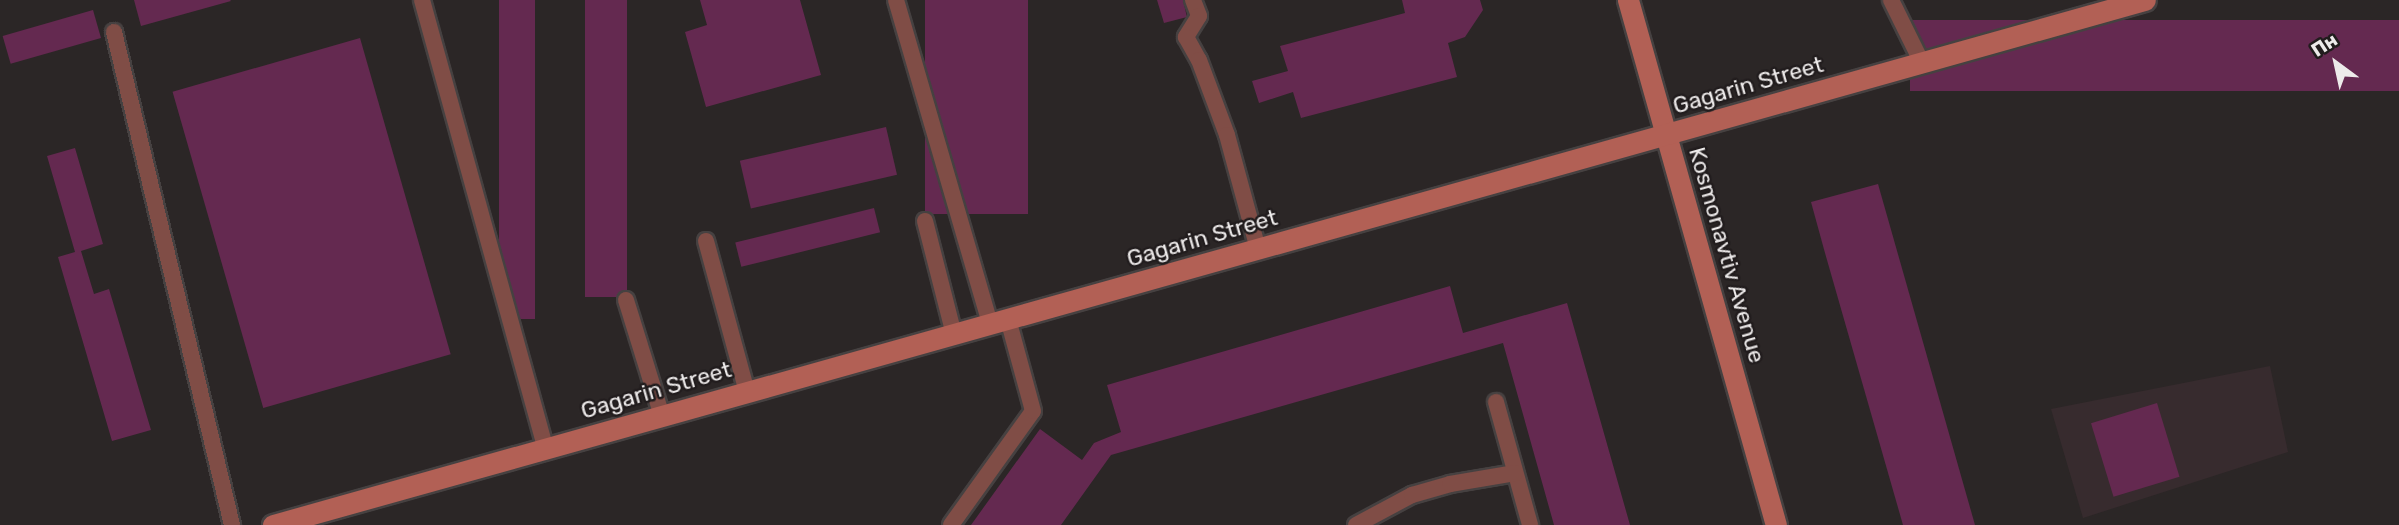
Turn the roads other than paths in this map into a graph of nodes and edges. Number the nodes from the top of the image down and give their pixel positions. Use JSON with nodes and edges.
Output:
{"nodes":[{"id":1,"x":422,"y":0,"type":"edge"},
{"id":2,"x":896,"y":0,"type":"edge"},
{"id":3,"x":1193,"y":0,"type":"edge"},
{"id":4,"x":1628,"y":0,"type":"edge"},
{"id":5,"x":1891,"y":0,"type":"edge"},
{"id":6,"x":2145,"y":0,"type":"edge"},
{"id":7,"x":114,"y":32,"type":"dead end"},
{"id":8,"x":1922,"y":63,"type":"junction"},
{"id":9,"x":1665,"y":135,"type":"junction"},
{"id":10,"x":925,"y":221,"type":"dead end"},
{"id":11,"x":706,"y":240,"type":"dead end"},
{"id":12,"x":1258,"y":249,"type":"junction"},
{"id":13,"x":626,"y":300,"type":"dead end"},
{"id":14,"x":999,"y":322,"type":"junction"},
{"id":15,"x":954,"y":334,"type":"junction"},
{"id":16,"x":747,"y":392,"type":"junction"},
{"id":17,"x":1496,"y":402,"type":"dead end"},
{"id":18,"x":662,"y":416,"type":"junction"},
{"id":19,"x":546,"y":449,"type":"junction"},
{"id":20,"x":1516,"y":473,"type":"junction"},
{"id":21,"x":232,"y":525,"type":"edge"},
{"id":22,"x":273,"y":525,"type":"edge"},
{"id":23,"x":951,"y":525,"type":"edge"},
{"id":24,"x":1356,"y":525,"type":"edge"},
{"id":25,"x":1530,"y":525,"type":"edge"},
{"id":26,"x":1776,"y":525,"type":"edge"}],
"edges":[{"from":1,"to":19,"type":"lane"},
{"from":2,"to":14,"type":"lane"},
{"from":3,"to":12,"type":"lane"},
{"from":4,"to":9,"type":"street","name":"Kosmonavtiv Avenue"},
{"from":5,"to":8,"type":"lane"},
{"from":6,"to":8,"type":"street","name":"Gagarin Street"},
{"from":7,"to":21,"type":"lane"},
{"from":8,"to":9,"type":"street","name":"Gagarin Street"},
{"from":9,"to":12,"type":"street","name":"Gagarin Street"},
{"from":9,"to":26,"type":"street","name":"Kosmonavtiv Avenue"},
{"from":10,"to":15,"type":"lane"},
{"from":11,"to":16,"type":"lane"},
{"from":12,"to":14,"type":"street","name":"Gagarin Street"},
{"from":13,"to":18,"type":"lane"},
{"from":14,"to":15,"type":"street","name":"Gagarin Street"},
{"from":14,"to":23,"type":"lane"},
{"from":15,"to":16,"type":"street","name":"Gagarin Street"},
{"from":16,"to":18,"type":"street","name":"Gagarin Street"},
{"from":17,"to":20,"type":"lane"},
{"from":18,"to":19,"type":"street","name":"Gagarin Street"},
{"from":19,"to":22,"type":"street","name":"Gagarin Street"},
{"from":20,"to":24,"type":"lane"},
{"from":20,"to":25,"type":"lane"}]}
